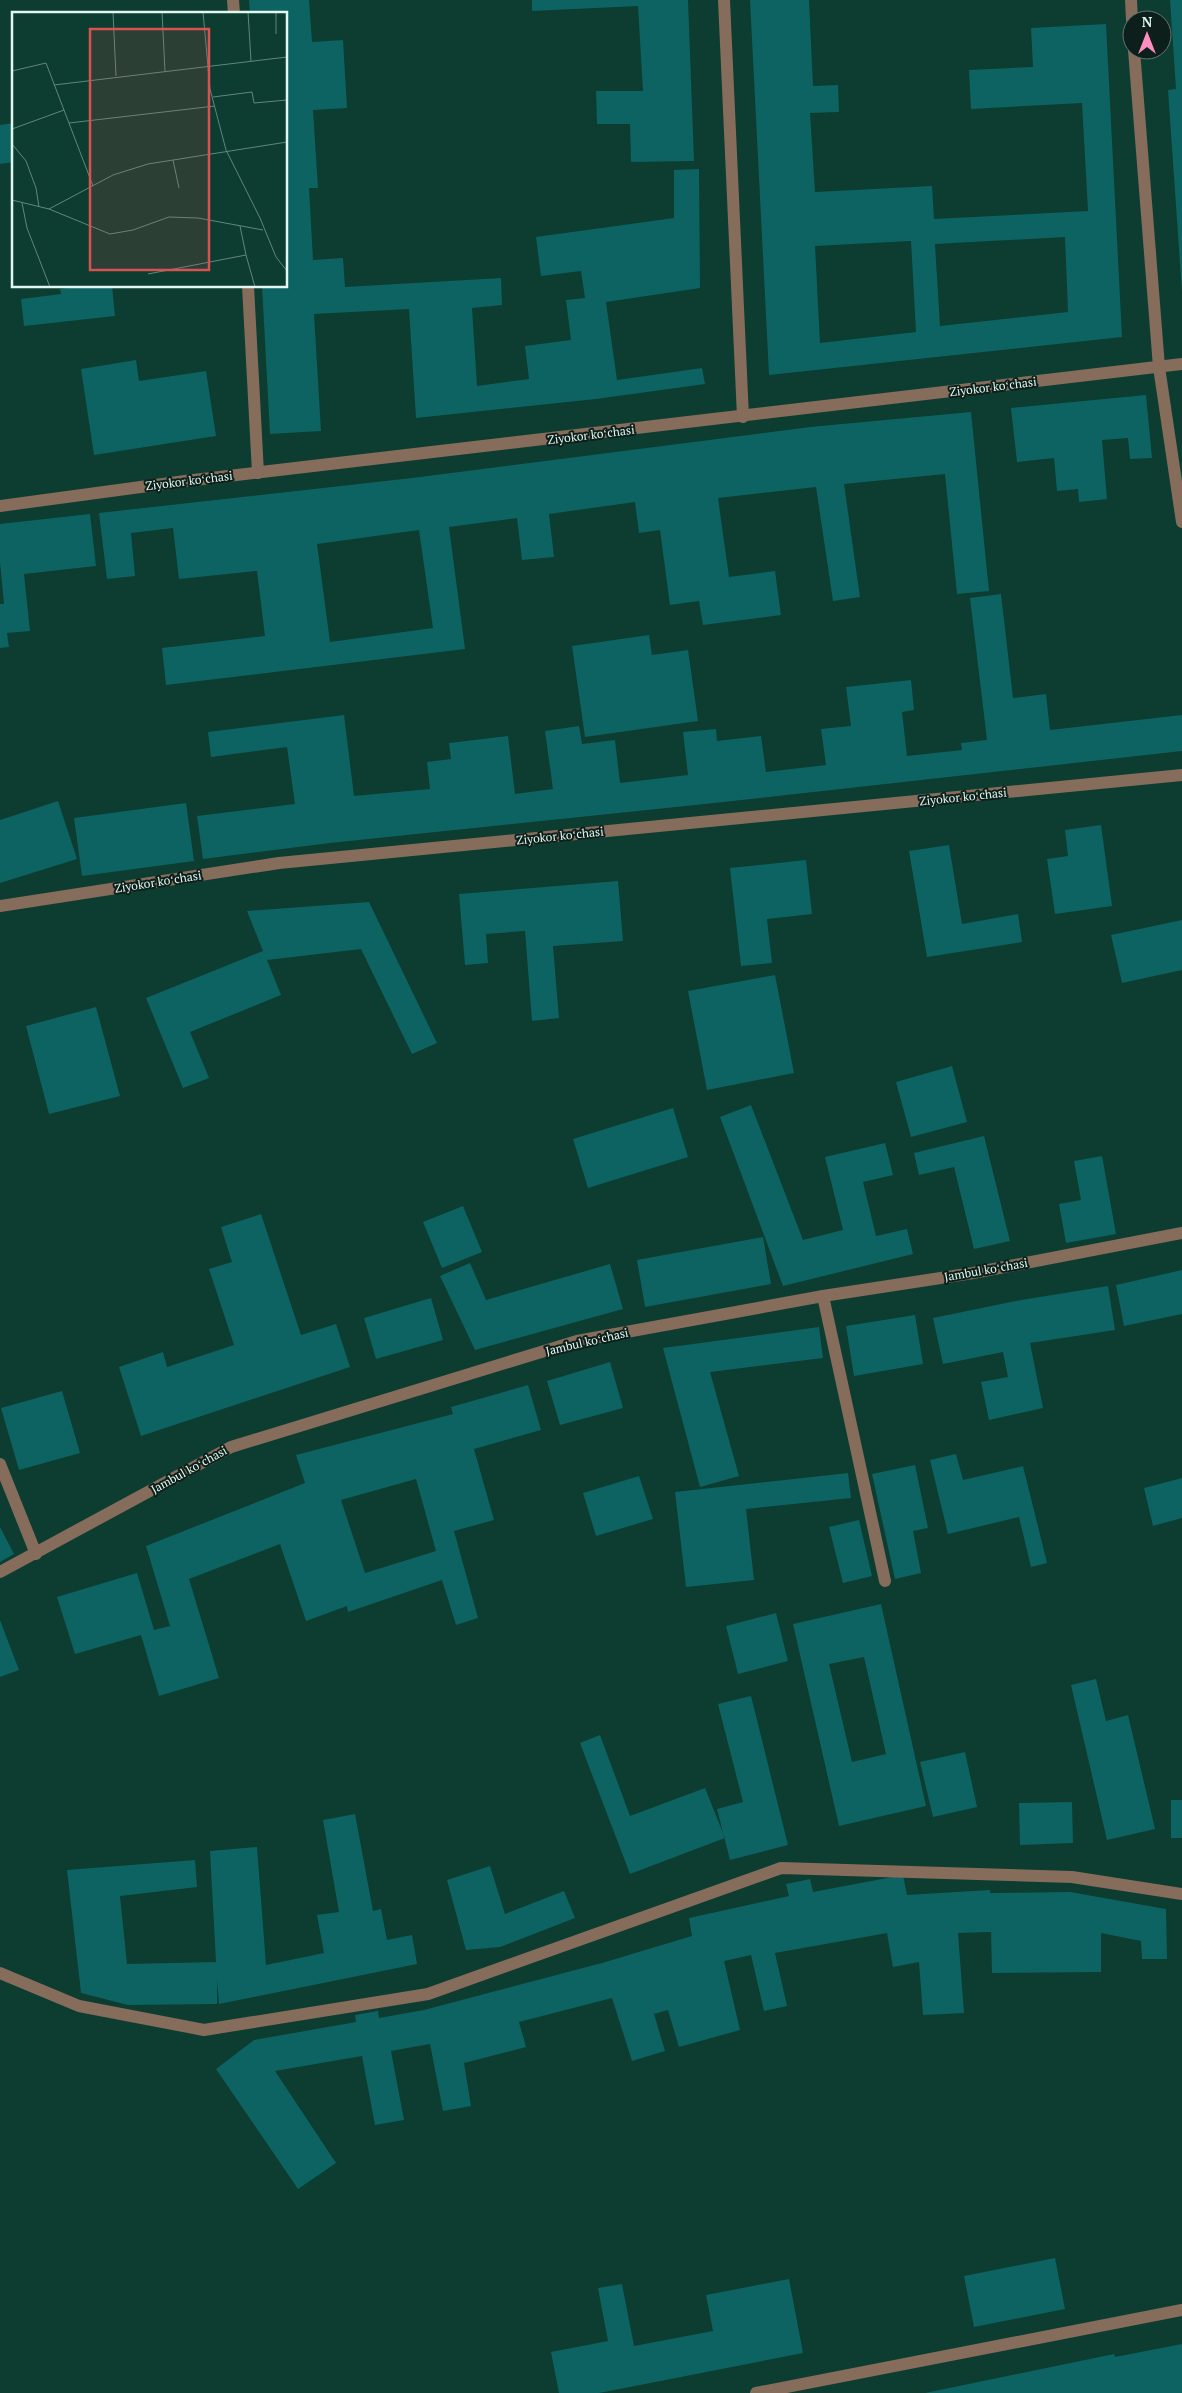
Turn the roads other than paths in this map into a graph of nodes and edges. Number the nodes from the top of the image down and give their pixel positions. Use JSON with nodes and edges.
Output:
{"nodes":[{"id":1,"x":724,"y":0,"type":"edge"},
{"id":2,"x":1135,"y":60,"type":"edge"},
{"id":3,"x":248,"y":288,"type":"edge"},
{"id":4,"x":1182,"y":364,"type":"edge"},
{"id":5,"x":1159,"y":367,"type":"junction"},
{"id":6,"x":743,"y":417,"type":"junction"},
{"id":7,"x":258,"y":473,"type":"junction"},
{"id":8,"x":0,"y":506,"type":"edge"},
{"id":9,"x":1182,"y":522,"type":"edge"},
{"id":10,"x":1182,"y":775,"type":"edge"},
{"id":11,"x":0,"y":906,"type":"edge"},
{"id":12,"x":1182,"y":1233,"type":"edge"},
{"id":13,"x":823,"y":1296,"type":"junction"},
{"id":14,"x":0,"y":1464,"type":"edge"},
{"id":15,"x":36,"y":1554,"type":"junction"},
{"id":16,"x":0,"y":1572,"type":"edge"},
{"id":17,"x":885,"y":1582,"type":"dead end"},
{"id":18,"x":1182,"y":1894,"type":"edge"},
{"id":19,"x":0,"y":1973,"type":"edge"},
{"id":20,"x":1182,"y":2310,"type":"edge"},
{"id":21,"x":756,"y":2393,"type":"edge"}],
"edges":[{"from":1,"to":6,"type":"street"},
{"from":2,"to":5,"type":"street"},
{"from":3,"to":7,"type":"street"},
{"from":4,"to":5,"type":"street","name":"Ziyokor koʻchasi"},
{"from":5,"to":6,"type":"street","name":"Ziyokor koʻchasi"},
{"from":5,"to":9,"type":"street"},
{"from":6,"to":7,"type":"street","name":"Ziyokor koʻchasi"},
{"from":7,"to":8,"type":"street","name":"Ziyokor koʻchasi"},
{"from":10,"to":11,"type":"street","name":"Ziyokor koʻchasi"},
{"from":12,"to":13,"type":"street","name":"Jambul koʻchasi"},
{"from":13,"to":15,"type":"street","name":"Jambul koʻchasi"},
{"from":13,"to":17,"type":"street"},
{"from":14,"to":15,"type":"street"},
{"from":15,"to":16,"type":"street","name":"Jambul koʻchasi"},
{"from":18,"to":19,"type":"street"},
{"from":20,"to":21,"type":"street"}]}
